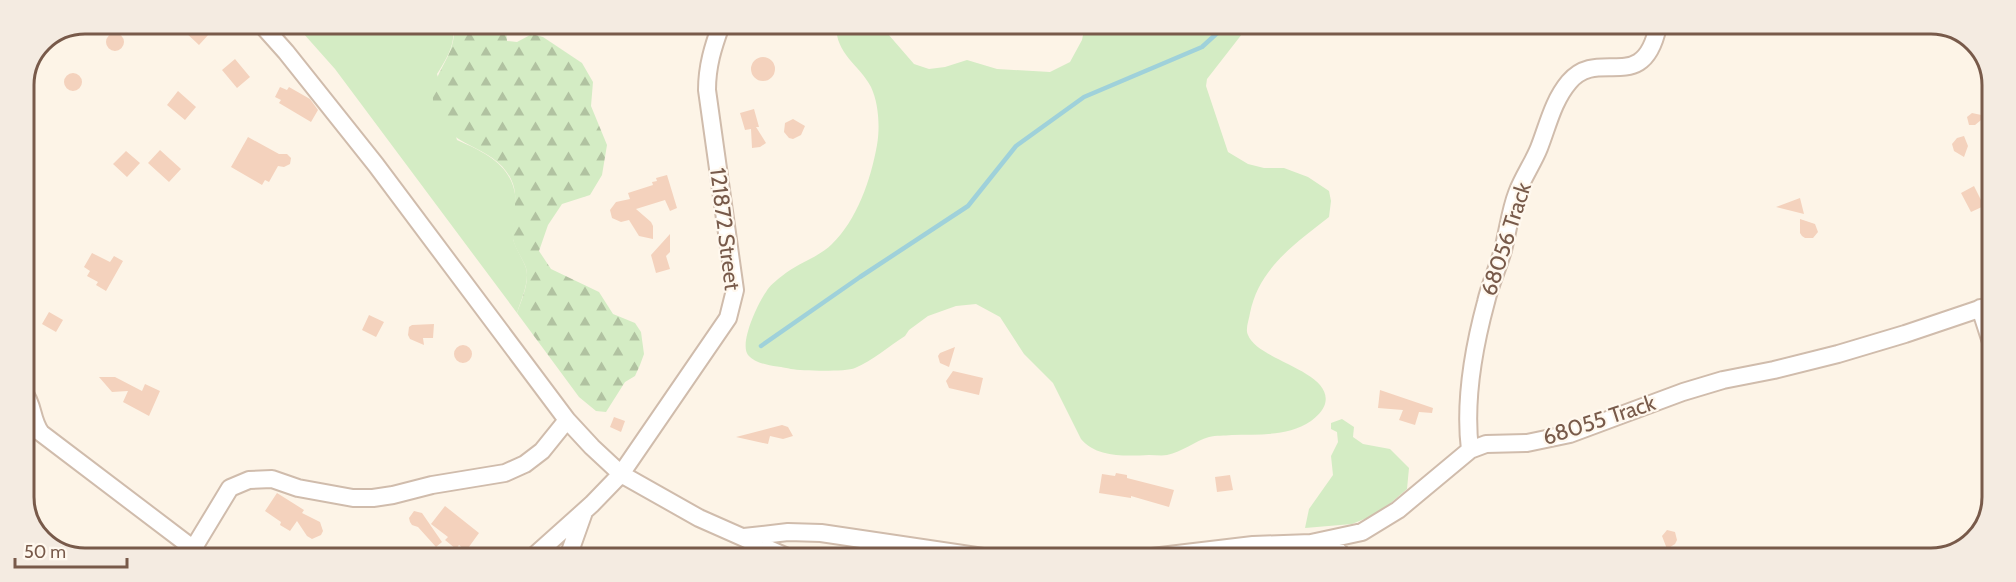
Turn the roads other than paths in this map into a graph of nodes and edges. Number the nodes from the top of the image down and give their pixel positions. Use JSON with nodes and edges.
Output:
{"nodes":[{"id":1,"x":270,"y":34,"type":"edge"},
{"id":2,"x":718,"y":34,"type":"edge"},
{"id":3,"x":1656,"y":34,"type":"edge"},
{"id":4,"x":1982,"y":307,"type":"edge"},
{"id":5,"x":567,"y":420,"type":"junction"},
{"id":6,"x":35,"y":424,"type":"edge"},
{"id":7,"x":1470,"y":450,"type":"junction"},
{"id":8,"x":621,"y":474,"type":"junction"},
{"id":9,"x":584,"y":511,"type":"junction"},
{"id":10,"x":743,"y":537,"type":"junction"},
{"id":11,"x":1328,"y":540,"type":"junction"},
{"id":12,"x":191,"y":548,"type":"edge"},
{"id":13,"x":200,"y":548,"type":"edge"},
{"id":14,"x":543,"y":548,"type":"edge"},
{"id":15,"x":571,"y":548,"type":"edge"},
{"id":16,"x":767,"y":548,"type":"edge"},
{"id":17,"x":922,"y":548,"type":"edge"},
{"id":18,"x":1228,"y":548,"type":"edge"},
{"id":19,"x":1336,"y":548,"type":"edge"}],
"edges":[{"from":1,"to":5,"type":"street"},
{"from":2,"to":8,"type":"street","name":"121872 Street"},
{"from":3,"to":7,"type":"street","name":"68056 Track"},
{"from":4,"to":7,"type":"street","name":"68055 Track"},
{"from":5,"to":8,"type":"street"},
{"from":5,"to":13,"type":"street"},
{"from":6,"to":12,"type":"street"},
{"from":7,"to":11,"type":"street","name":"68055 Track"},
{"from":8,"to":9,"type":"street","name":"121872 Street"},
{"from":8,"to":10,"type":"street"},
{"from":9,"to":14,"type":"street","name":"121872 Street"},
{"from":9,"to":15,"type":"street"},
{"from":10,"to":16,"type":"street"},
{"from":10,"to":17,"type":"street"},
{"from":11,"to":18,"type":"street","name":"68055 Track"},
{"from":11,"to":19,"type":"street"}]}
